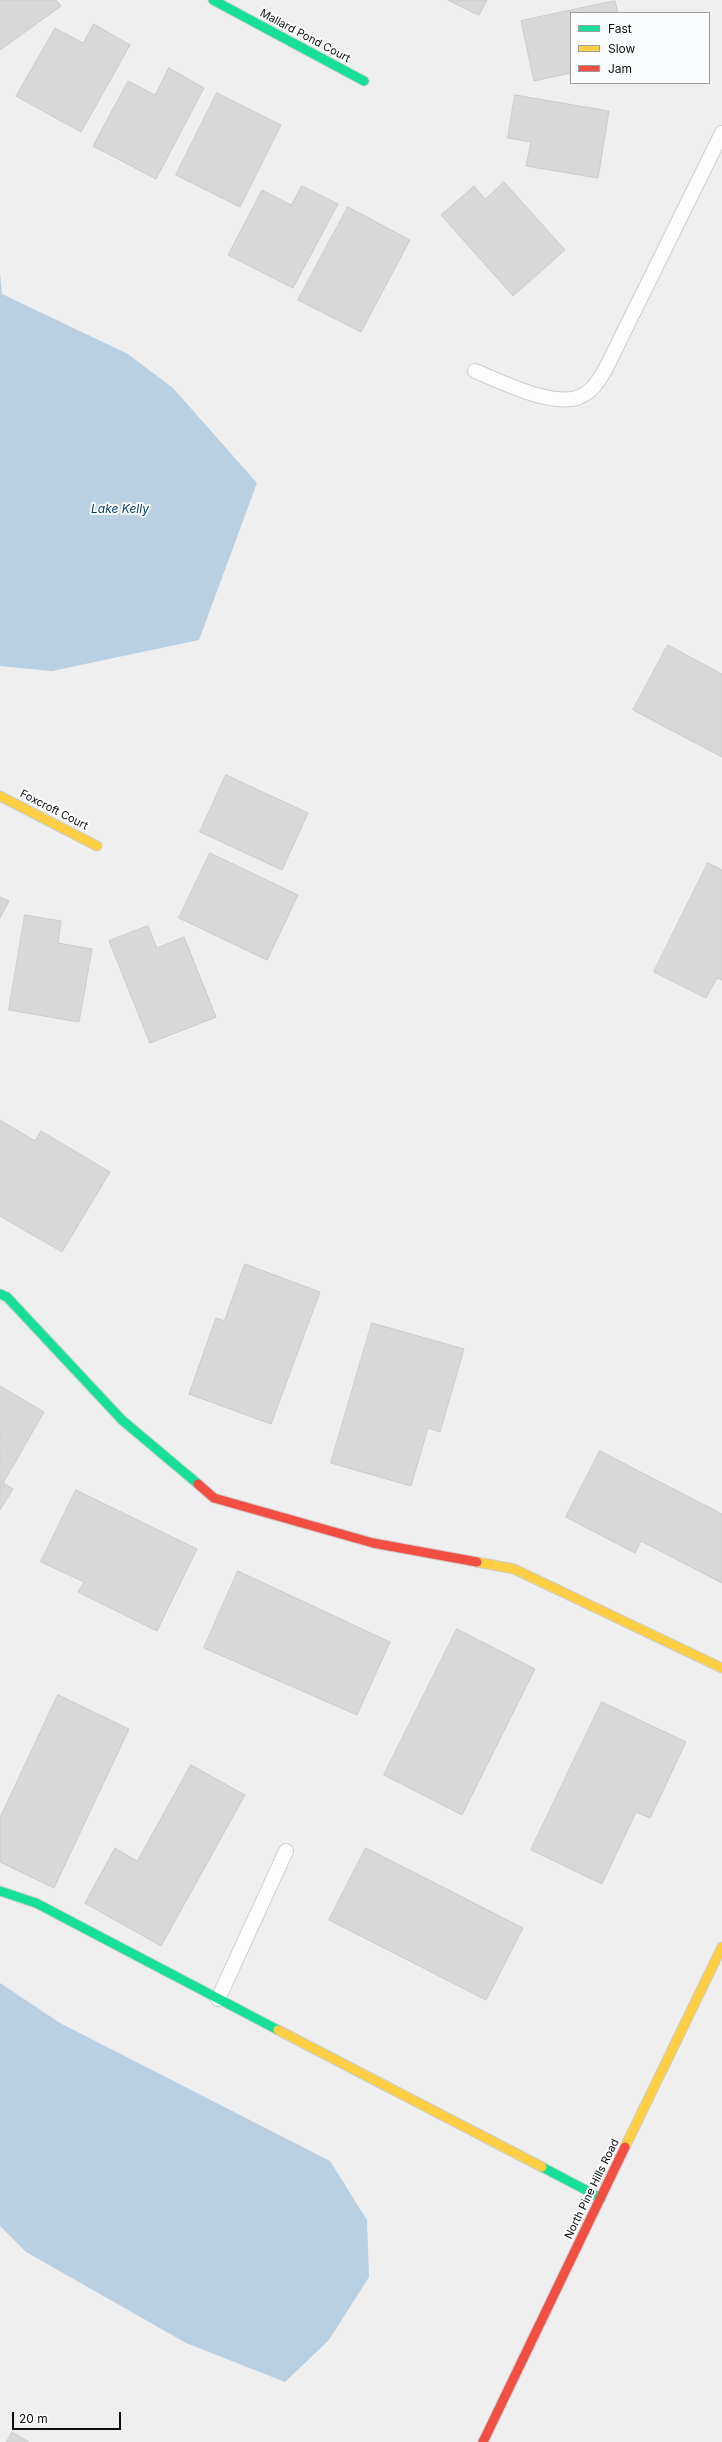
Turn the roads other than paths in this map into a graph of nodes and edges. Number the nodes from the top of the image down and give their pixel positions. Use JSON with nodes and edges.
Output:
{"nodes":[{"id":1,"x":213,"y":0,"type":"edge"},
{"id":2,"x":364,"y":81,"type":"dead end"},
{"id":3,"x":722,"y":133,"type":"edge"},
{"id":4,"x":475,"y":371,"type":"dead end"},
{"id":5,"x":0,"y":796,"type":"edge"},
{"id":6,"x":97,"y":846,"type":"dead end"},
{"id":7,"x":0,"y":1294,"type":"edge"},
{"id":8,"x":722,"y":1668,"type":"edge"},
{"id":9,"x":286,"y":1850,"type":"dead end"},
{"id":10,"x":0,"y":1891,"type":"edge"},
{"id":11,"x":722,"y":1947,"type":"edge"},
{"id":12,"x":218,"y":1999,"type":"junction"},
{"id":13,"x":601,"y":2198,"type":"junction"},
{"id":14,"x":483,"y":2442,"type":"edge"}],
"edges":[{"from":1,"to":2,"type":"street","name":"Mallard Pond Court"},
{"from":3,"to":4,"type":"lane"},
{"from":5,"to":6,"type":"street","name":"Foxcroft Court"},
{"from":7,"to":8,"type":"street"},
{"from":9,"to":12,"type":"lane"},
{"from":10,"to":12,"type":"street"},
{"from":11,"to":13,"type":"street","name":"North Pine Hills Road"},
{"from":12,"to":13,"type":"street"},
{"from":13,"to":14,"type":"street","name":"North Pine Hills Road"}]}
